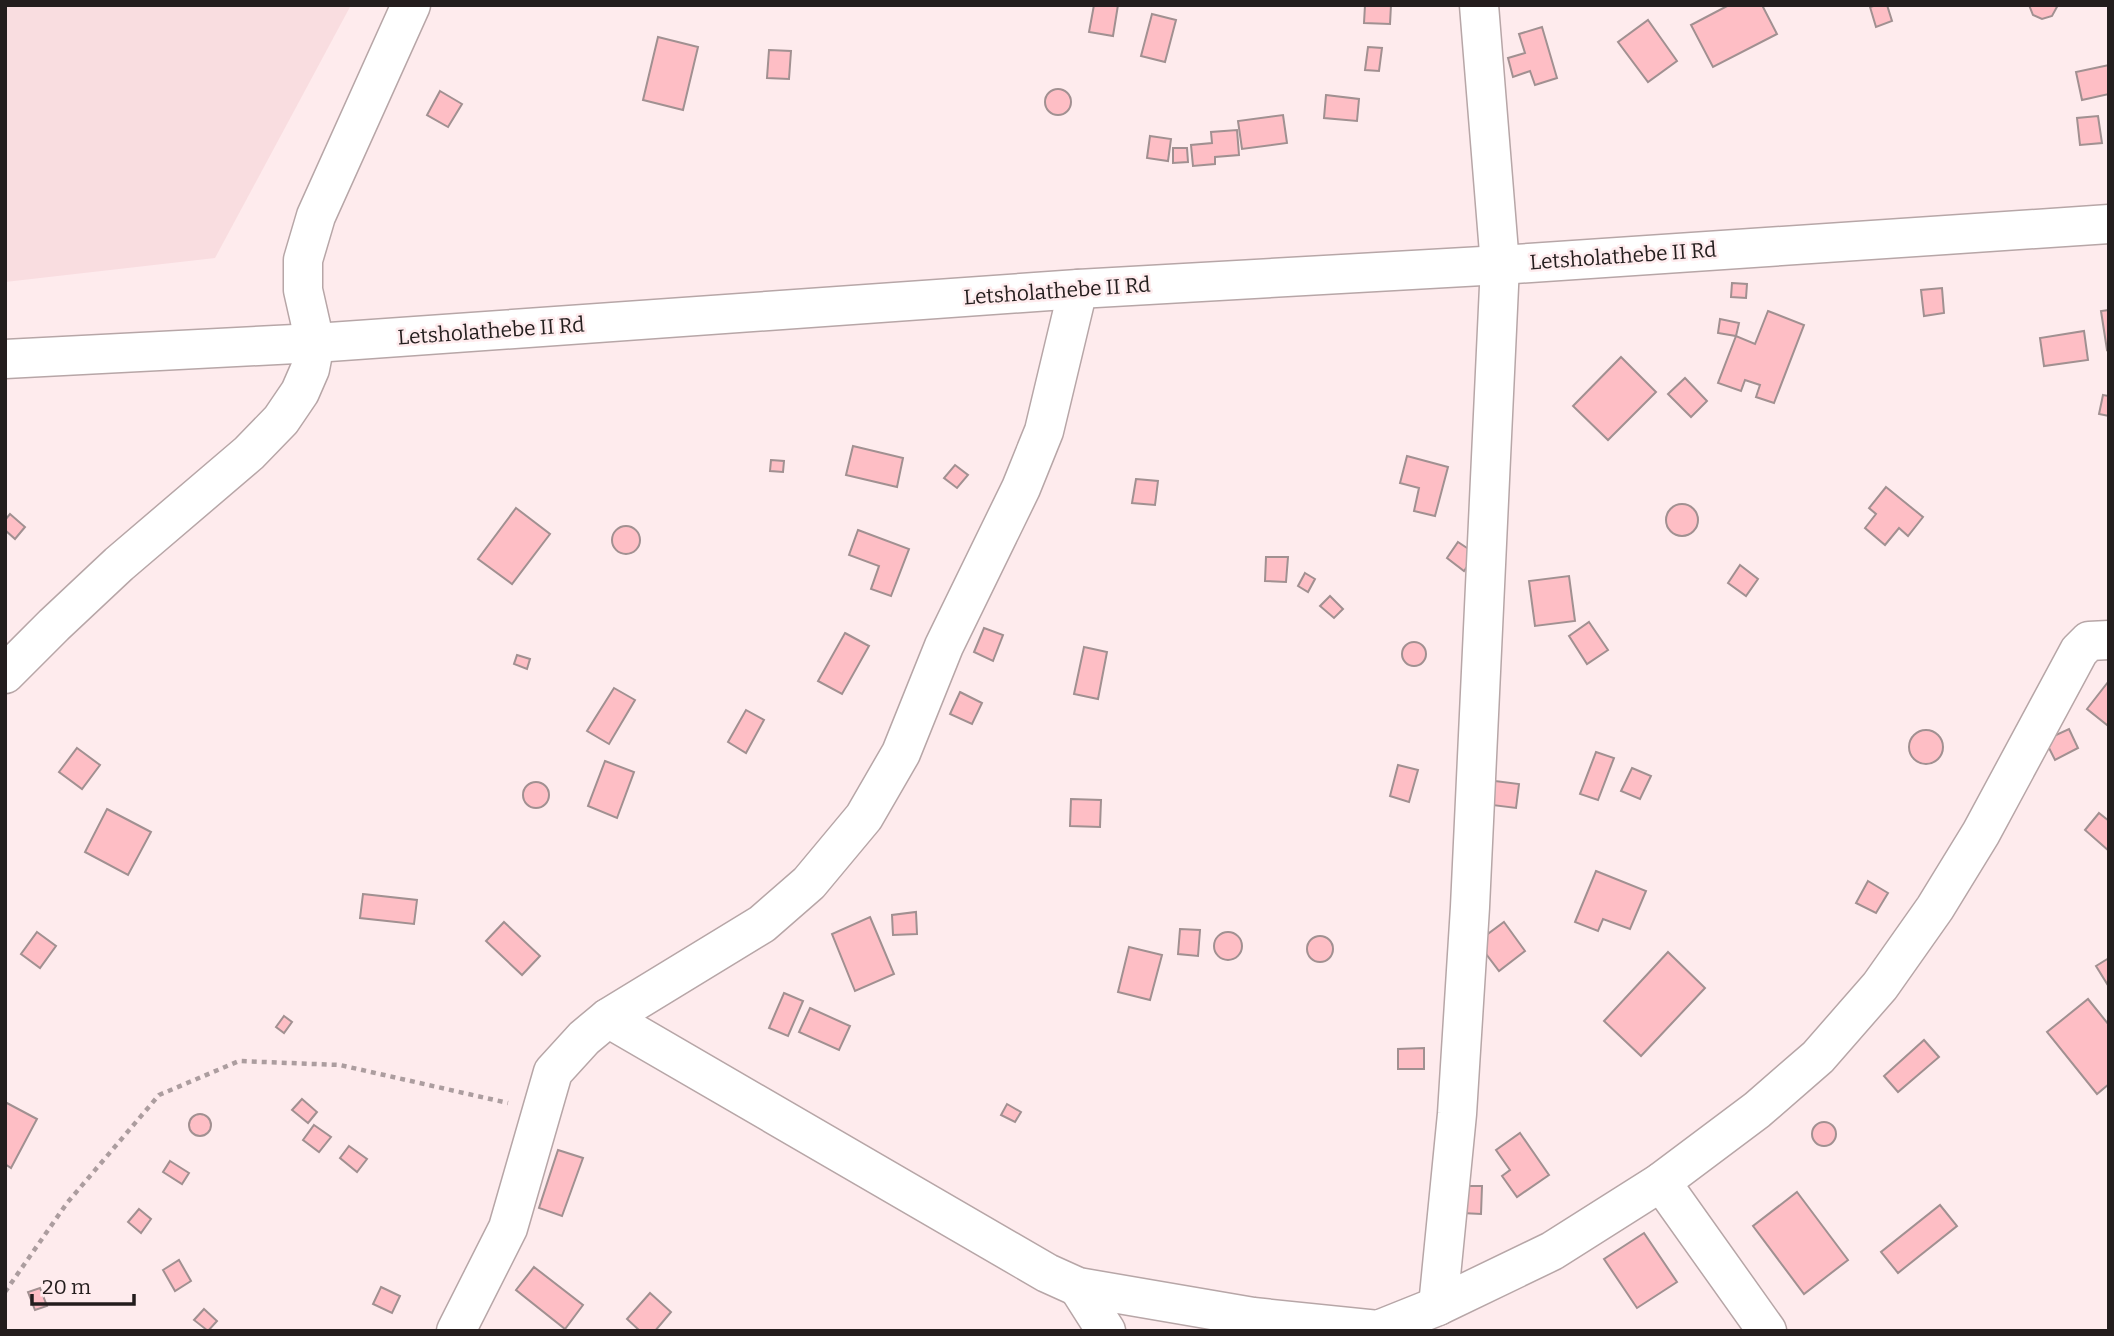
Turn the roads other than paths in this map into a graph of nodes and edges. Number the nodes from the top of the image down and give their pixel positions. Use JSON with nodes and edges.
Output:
{"nodes":[{"id":1,"x":411,"y":5,"type":"edge"},
{"id":2,"x":1479,"y":5,"type":"edge"},
{"id":3,"x":2109,"y":225,"type":"edge"},
{"id":4,"x":1500,"y":265,"type":"junction"},
{"id":5,"x":1078,"y":289,"type":"junction"},
{"id":6,"x":315,"y":343,"type":"junction"},
{"id":7,"x":5,"y":359,"type":"edge"},
{"id":8,"x":2109,"y":640,"type":"edge"},
{"id":9,"x":5,"y":674,"type":"edge"},
{"id":10,"x":608,"y":1018,"type":"junction"},
{"id":11,"x":1661,"y":1182,"type":"junction"},
{"id":12,"x":1078,"y":1287,"type":"junction"},
{"id":13,"x":1438,"y":1306,"type":"junction"},
{"id":14,"x":456,"y":1331,"type":"edge"},
{"id":15,"x":1106,"y":1331,"type":"edge"},
{"id":16,"x":1767,"y":1331,"type":"edge"}],
"edges":[{"from":1,"to":6,"type":"street"},
{"from":2,"to":4,"type":"street"},
{"from":3,"to":4,"type":"street","name":"Letsholathebe II Rd"},
{"from":4,"to":5,"type":"street","name":"Letsholathebe II Rd"},
{"from":4,"to":13,"type":"street"},
{"from":5,"to":6,"type":"street","name":"Letsholathebe II Rd"},
{"from":5,"to":10,"type":"street"},
{"from":6,"to":7,"type":"street","name":"Letsholathebe II Rd"},
{"from":6,"to":9,"type":"street"},
{"from":8,"to":11,"type":"street"},
{"from":10,"to":12,"type":"street"},
{"from":10,"to":14,"type":"street"},
{"from":11,"to":13,"type":"street"},
{"from":11,"to":16,"type":"street"},
{"from":12,"to":13,"type":"street"},
{"from":12,"to":15,"type":"street"}]}
